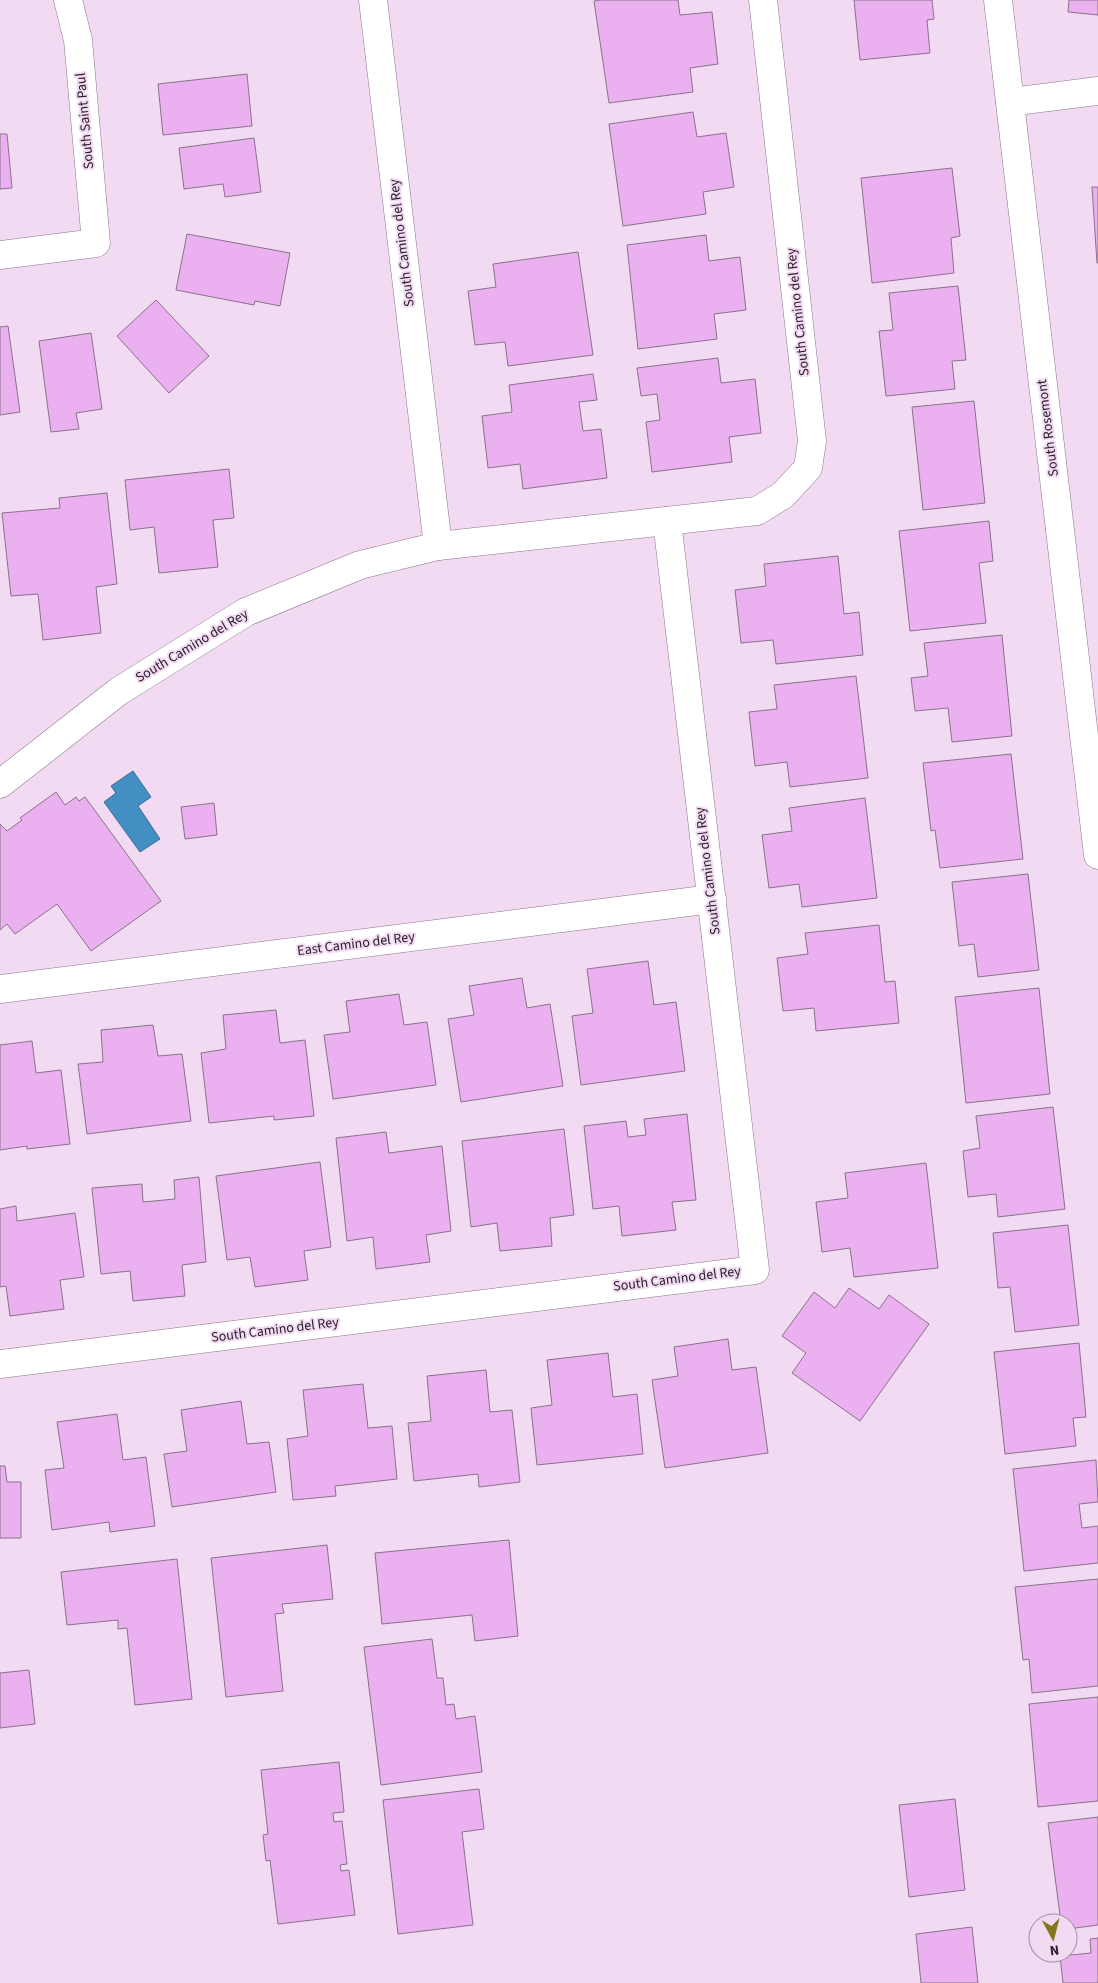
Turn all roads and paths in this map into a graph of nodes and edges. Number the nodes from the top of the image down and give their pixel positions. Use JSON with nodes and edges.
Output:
{"nodes":[{"id":1,"x":68,"y":0,"type":"edge"},
{"id":2,"x":373,"y":0,"type":"edge"},
{"id":3,"x":763,"y":0,"type":"edge"},
{"id":4,"x":998,"y":0,"type":"edge"},
{"id":5,"x":1098,"y":91,"type":"edge"},
{"id":6,"x":1010,"y":102,"type":"junction"},
{"id":7,"x":0,"y":255,"type":"edge"},
{"id":8,"x":667,"y":521,"type":"junction"},
{"id":9,"x":438,"y":546,"type":"junction"},
{"id":10,"x":0,"y":784,"type":"edge"},
{"id":11,"x":1098,"y":855,"type":"edge"},
{"id":12,"x":712,"y":899,"type":"junction"},
{"id":13,"x":0,"y":989,"type":"edge"},
{"id":14,"x":0,"y":1364,"type":"edge"}],
"edges":[{"from":1,"to":7,"type":"street","name":"South Saint Paul"},
{"from":2,"to":9,"type":"street","name":"South Camino del Rey"},
{"from":3,"to":8,"type":"street","name":"South Camino del Rey"},
{"from":4,"to":6,"type":"street","name":"South Rosemont"},
{"from":5,"to":6,"type":"street"},
{"from":6,"to":11,"type":"street","name":"South Rosemont"},
{"from":8,"to":9,"type":"street","name":"South Camino del Rey"},
{"from":8,"to":12,"type":"street","name":"South Camino del Rey"},
{"from":9,"to":10,"type":"street","name":"South Camino del Rey"},
{"from":12,"to":13,"type":"street","name":"East Camino del Rey"},
{"from":12,"to":14,"type":"street","name":"South Camino del Rey"}]}
